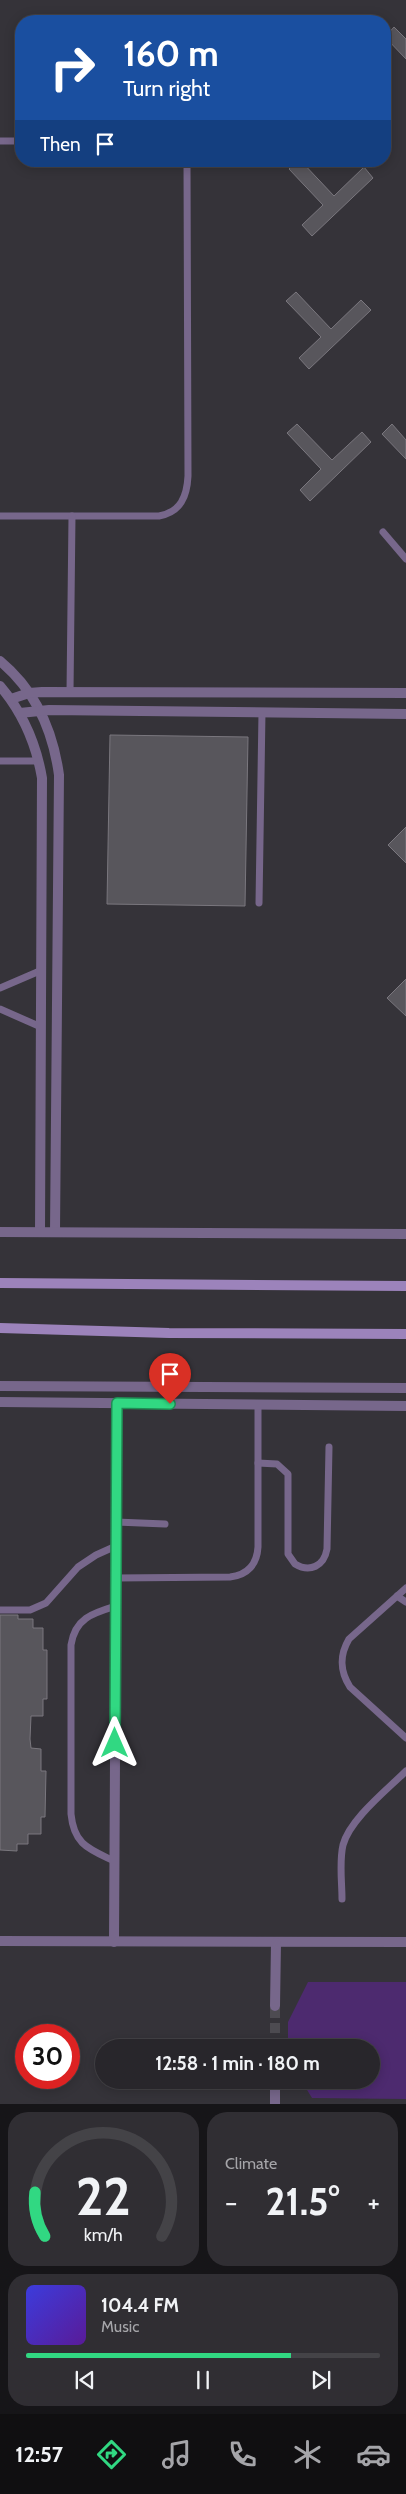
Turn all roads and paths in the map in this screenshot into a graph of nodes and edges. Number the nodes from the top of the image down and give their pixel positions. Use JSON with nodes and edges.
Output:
{"nodes":[{"id":1,"x":0,"y":141,"type":"edge"},
{"id":2,"x":15,"y":141,"type":"edge"},
{"id":3,"x":187,"y":167,"type":"edge"},
{"id":4,"x":0,"y":516,"type":"edge"},
{"id":5,"x":72,"y":516,"type":"junction"},
{"id":6,"x":383,"y":532,"type":"dead end"},
{"id":7,"x":406,"y":559,"type":"edge"},
{"id":8,"x":0,"y":661,"type":"edge"},
{"id":9,"x":0,"y":686,"type":"edge"},
{"id":10,"x":70,"y":692,"type":"junction"},
{"id":11,"x":29,"y":693,"type":"junction"},
{"id":12,"x":406,"y":693,"type":"edge"},
{"id":13,"x":11,"y":699,"type":"junction"},
{"id":14,"x":40,"y":710,"type":"junction"},
{"id":15,"x":262,"y":712,"type":"junction"},
{"id":16,"x":20,"y":713,"type":"junction"},
{"id":17,"x":406,"y":714,"type":"edge"},
{"id":18,"x":0,"y":761,"type":"edge"},
{"id":19,"x":39,"y":761,"type":"junction"},
{"id":20,"x":260,"y":903,"type":"dead end"},
{"id":21,"x":42,"y":970,"type":"junction"},
{"id":22,"x":0,"y":988,"type":"edge"},
{"id":23,"x":0,"y":1009,"type":"edge"},
{"id":24,"x":41,"y":1027,"type":"junction"},
{"id":25,"x":0,"y":1232,"type":"edge"},
{"id":26,"x":40,"y":1232,"type":"junction"},
{"id":27,"x":55,"y":1232,"type":"junction"},
{"id":28,"x":406,"y":1234,"type":"edge"},
{"id":29,"x":0,"y":1283,"type":"edge"},
{"id":30,"x":406,"y":1286,"type":"edge"},
{"id":31,"x":0,"y":1328,"type":"edge"},
{"id":32,"x":406,"y":1334,"type":"edge"},
{"id":33,"x":0,"y":1386,"type":"edge"},
{"id":34,"x":406,"y":1388,"type":"edge"},
{"id":35,"x":0,"y":1402,"type":"edge"},
{"id":36,"x":117,"y":1403,"type":"junction"},
{"id":37,"x":258,"y":1404,"type":"junction"},
{"id":38,"x":406,"y":1406,"type":"edge"},
{"id":39,"x":328,"y":1447,"type":"dead end"},
{"id":40,"x":258,"y":1463,"type":"junction"},
{"id":41,"x":116,"y":1522,"type":"junction"},
{"id":42,"x":165,"y":1524,"type":"dead end"},
{"id":43,"x":116,"y":1546,"type":"junction"},
{"id":44,"x":116,"y":1578,"type":"junction"},
{"id":45,"x":406,"y":1588,"type":"edge"},
{"id":46,"x":397,"y":1596,"type":"junction"},
{"id":47,"x":406,"y":1602,"type":"edge"},
{"id":48,"x":116,"y":1606,"type":"junction"},
{"id":49,"x":0,"y":1610,"type":"edge"},
{"id":50,"x":404,"y":1734,"type":"edge"},
{"id":51,"x":406,"y":1771,"type":"edge"},
{"id":52,"x":114,"y":1860,"type":"junction"},
{"id":53,"x":342,"y":1899,"type":"dead end"},
{"id":54,"x":0,"y":1941,"type":"edge"},
{"id":55,"x":114,"y":1942,"type":"junction"},
{"id":56,"x":406,"y":1942,"type":"edge"},
{"id":57,"x":276,"y":1943,"type":"junction"},
{"id":58,"x":275,"y":2006,"type":"tunnel mouth"},
{"id":59,"x":275,"y":2089,"type":"edge"},
{"id":60,"x":274,"y":2104,"type":"edge"}],
"edges":[{"from":1,"to":2,"type":"lane"},
{"from":3,"to":5,"type":"lane"},
{"from":4,"to":5,"type":"lane"},
{"from":5,"to":10,"type":"lane"},
{"from":6,"to":7,"type":"lane"},
{"from":8,"to":11,"type":"street"},
{"from":9,"to":13,"type":"street"},
{"from":10,"to":11,"type":"street"},
{"from":10,"to":12,"type":"street"},
{"from":11,"to":13,"type":"street"},
{"from":11,"to":14,"type":"street"},
{"from":13,"to":16,"type":"street"},
{"from":14,"to":15,"type":"street"},
{"from":14,"to":16,"type":"street"},
{"from":14,"to":27,"type":"street"},
{"from":15,"to":17,"type":"street"},
{"from":15,"to":20,"type":"lane"},
{"from":16,"to":19,"type":"street"},
{"from":18,"to":19,"type":"lane"},
{"from":19,"to":21,"type":"street"},
{"from":21,"to":22,"type":"lane"},
{"from":21,"to":24,"type":"street"},
{"from":23,"to":24,"type":"lane"},
{"from":24,"to":26,"type":"street"},
{"from":25,"to":26,"type":"street"},
{"from":26,"to":27,"type":"street"},
{"from":27,"to":28,"type":"street"},
{"from":29,"to":30,"type":"street"},
{"from":31,"to":32,"type":"street"},
{"from":33,"to":34,"type":"street"},
{"from":35,"to":36,"type":"street"},
{"from":36,"to":37,"type":"street"},
{"from":36,"to":41,"type":"street"},
{"from":37,"to":38,"type":"street"},
{"from":37,"to":40,"type":"lane"},
{"from":39,"to":40,"type":"lane"},
{"from":40,"to":44,"type":"lane"},
{"from":41,"to":42,"type":"lane"},
{"from":41,"to":43,"type":"street"},
{"from":43,"to":44,"type":"street"},
{"from":43,"to":49,"type":"lane"},
{"from":44,"to":48,"type":"street"},
{"from":45,"to":46,"type":"lane"},
{"from":46,"to":47,"type":"lane"},
{"from":46,"to":50,"type":"lane"},
{"from":48,"to":52,"type":"street"},
{"from":48,"to":52,"type":"lane"},
{"from":51,"to":53,"type":"lane"},
{"from":52,"to":55,"type":"street"},
{"from":54,"to":55,"type":"street"},
{"from":55,"to":57,"type":"street"},
{"from":56,"to":57,"type":"street"},
{"from":57,"to":58,"type":"street"},
{"from":59,"to":60,"type":"street"}]}
